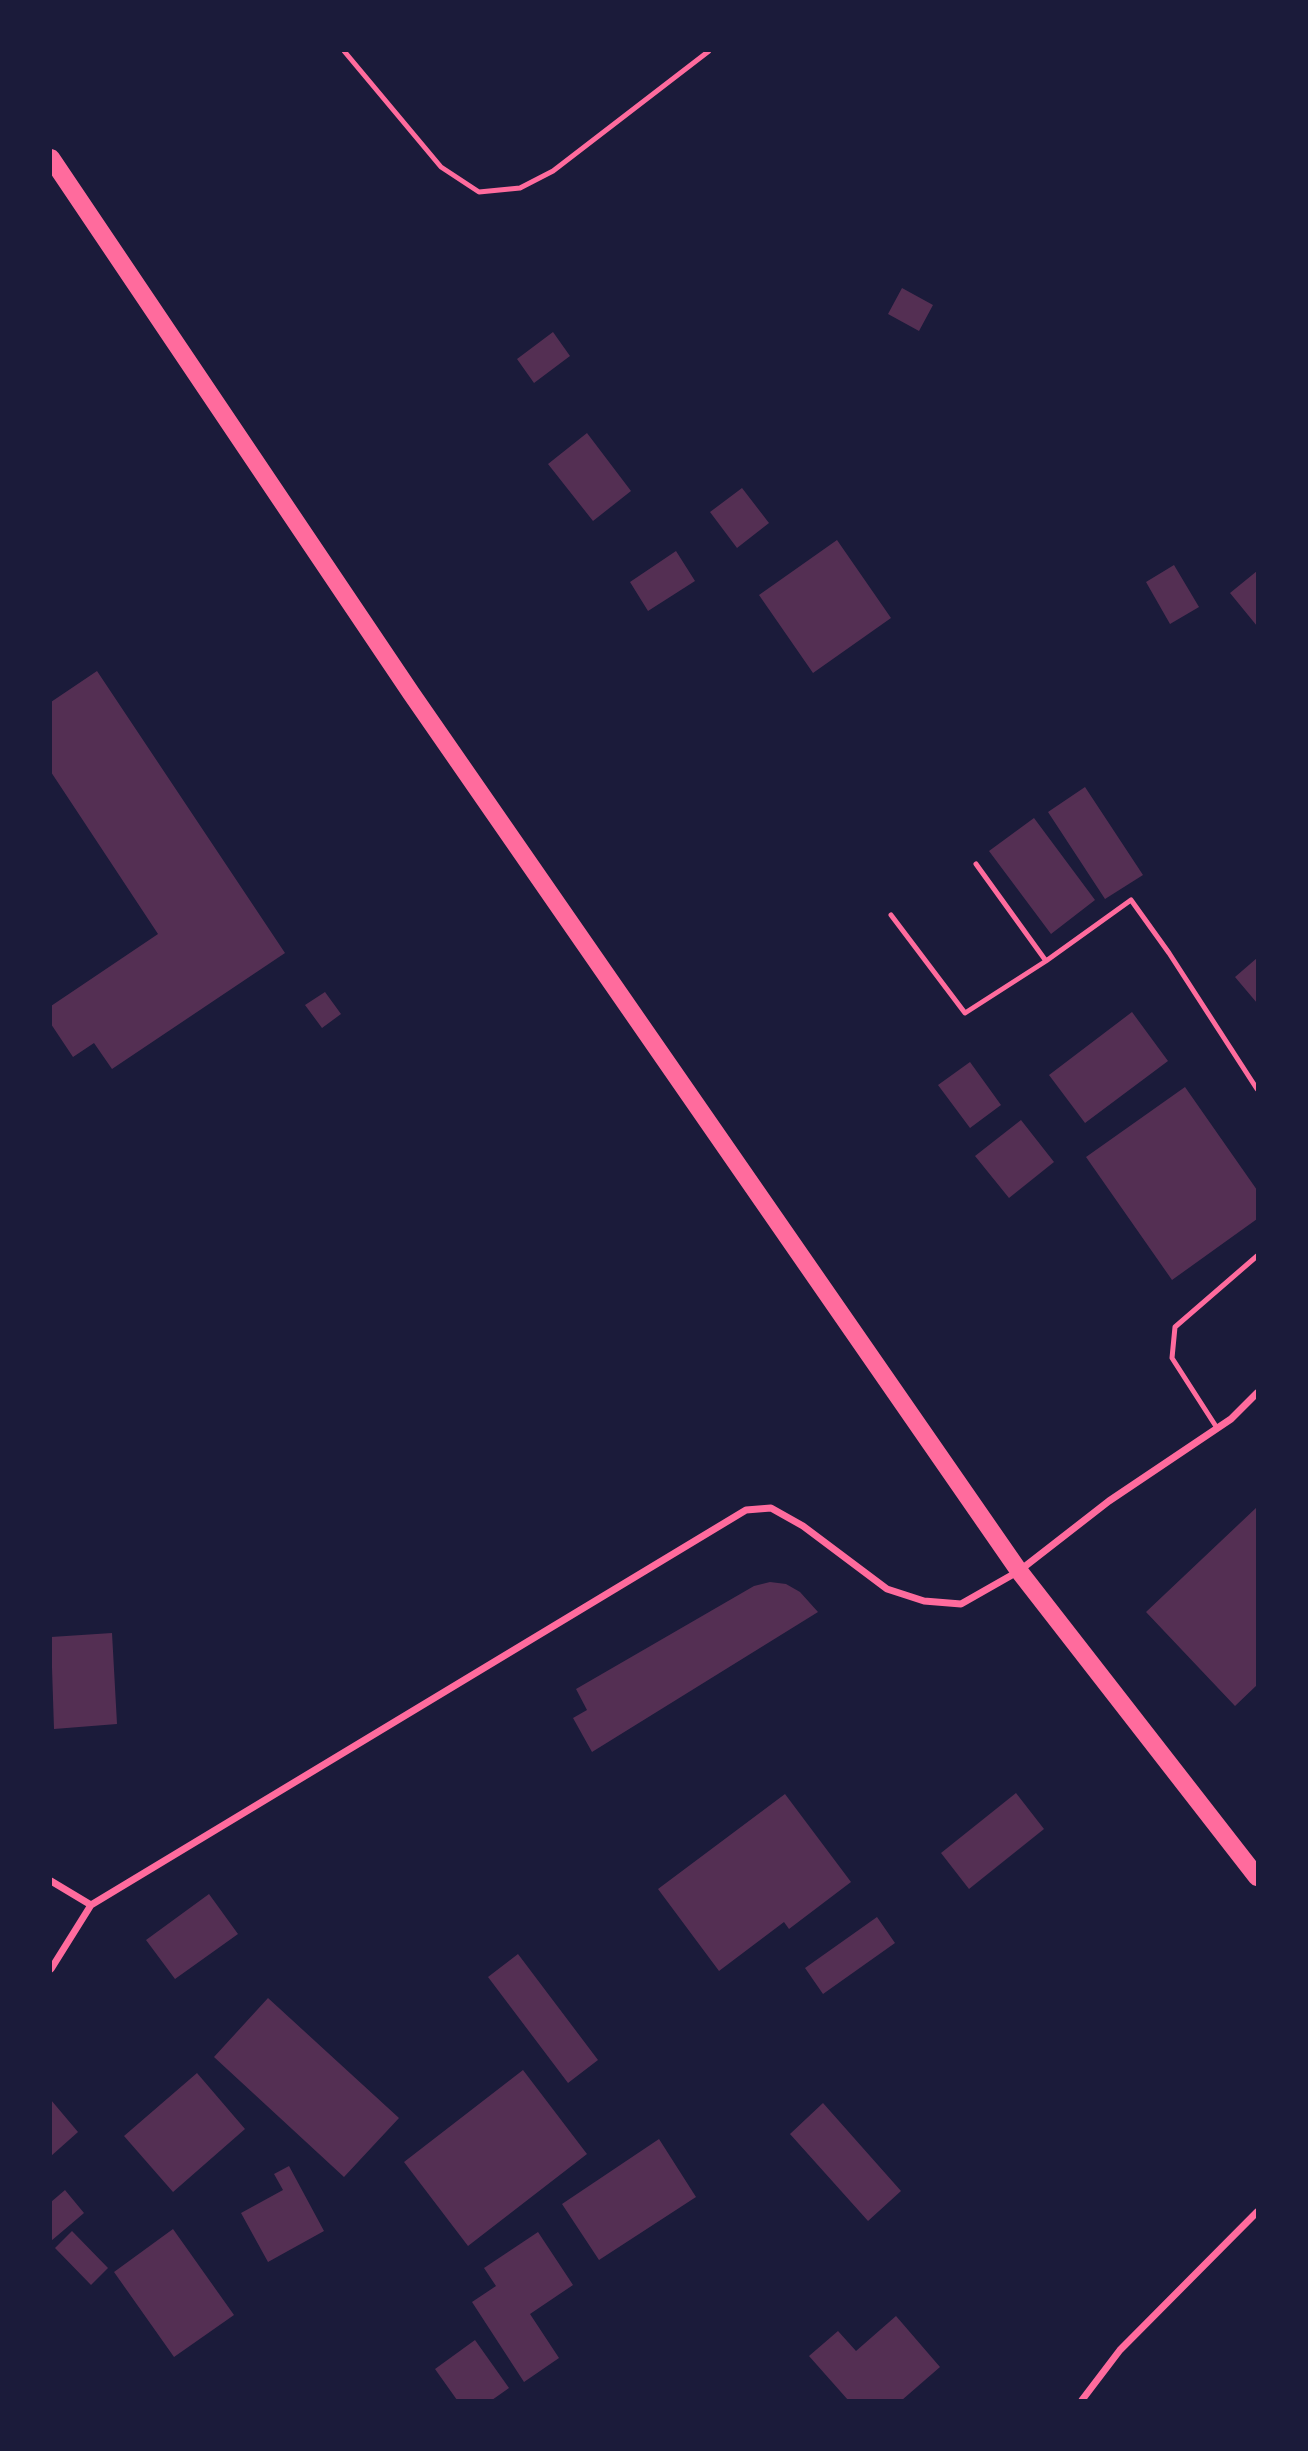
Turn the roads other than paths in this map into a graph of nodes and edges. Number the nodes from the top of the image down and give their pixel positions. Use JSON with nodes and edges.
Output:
{"nodes":[{"id":1,"x":709,"y":51,"type":"edge"},
{"id":2,"x":346,"y":52,"type":"edge"},
{"id":3,"x":51,"y":159,"type":"edge"},
{"id":4,"x":976,"y":864,"type":"dead end"},
{"id":5,"x":891,"y":915,"type":"dead end"},
{"id":6,"x":1046,"y":961,"type":"junction"},
{"id":7,"x":1257,"y":1089,"type":"edge"},
{"id":8,"x":1257,"y":1256,"type":"edge"},
{"id":9,"x":1257,"y":1393,"type":"edge"},
{"id":10,"x":1217,"y":1428,"type":"junction"},
{"id":11,"x":1019,"y":1571,"type":"junction"},
{"id":12,"x":1257,"y":1877,"type":"edge"},
{"id":13,"x":51,"y":1881,"type":"edge"},
{"id":14,"x":91,"y":1905,"type":"junction"},
{"id":15,"x":51,"y":1969,"type":"edge"},
{"id":16,"x":1257,"y":2212,"type":"edge"},
{"id":17,"x":1082,"y":2400,"type":"edge"}],
"edges":[{"from":1,"to":2,"type":"lane"},
{"from":3,"to":11,"type":"main road"},
{"from":4,"to":6,"type":"lane"},
{"from":5,"to":6,"type":"lane"},
{"from":6,"to":7,"type":"lane"},
{"from":8,"to":10,"type":"lane"},
{"from":9,"to":10,"type":"street"},
{"from":10,"to":11,"type":"street"},
{"from":11,"to":12,"type":"main road"},
{"from":11,"to":14,"type":"street"},
{"from":13,"to":14,"type":"street"},
{"from":14,"to":15,"type":"street"},
{"from":16,"to":17,"type":"street"}]}
